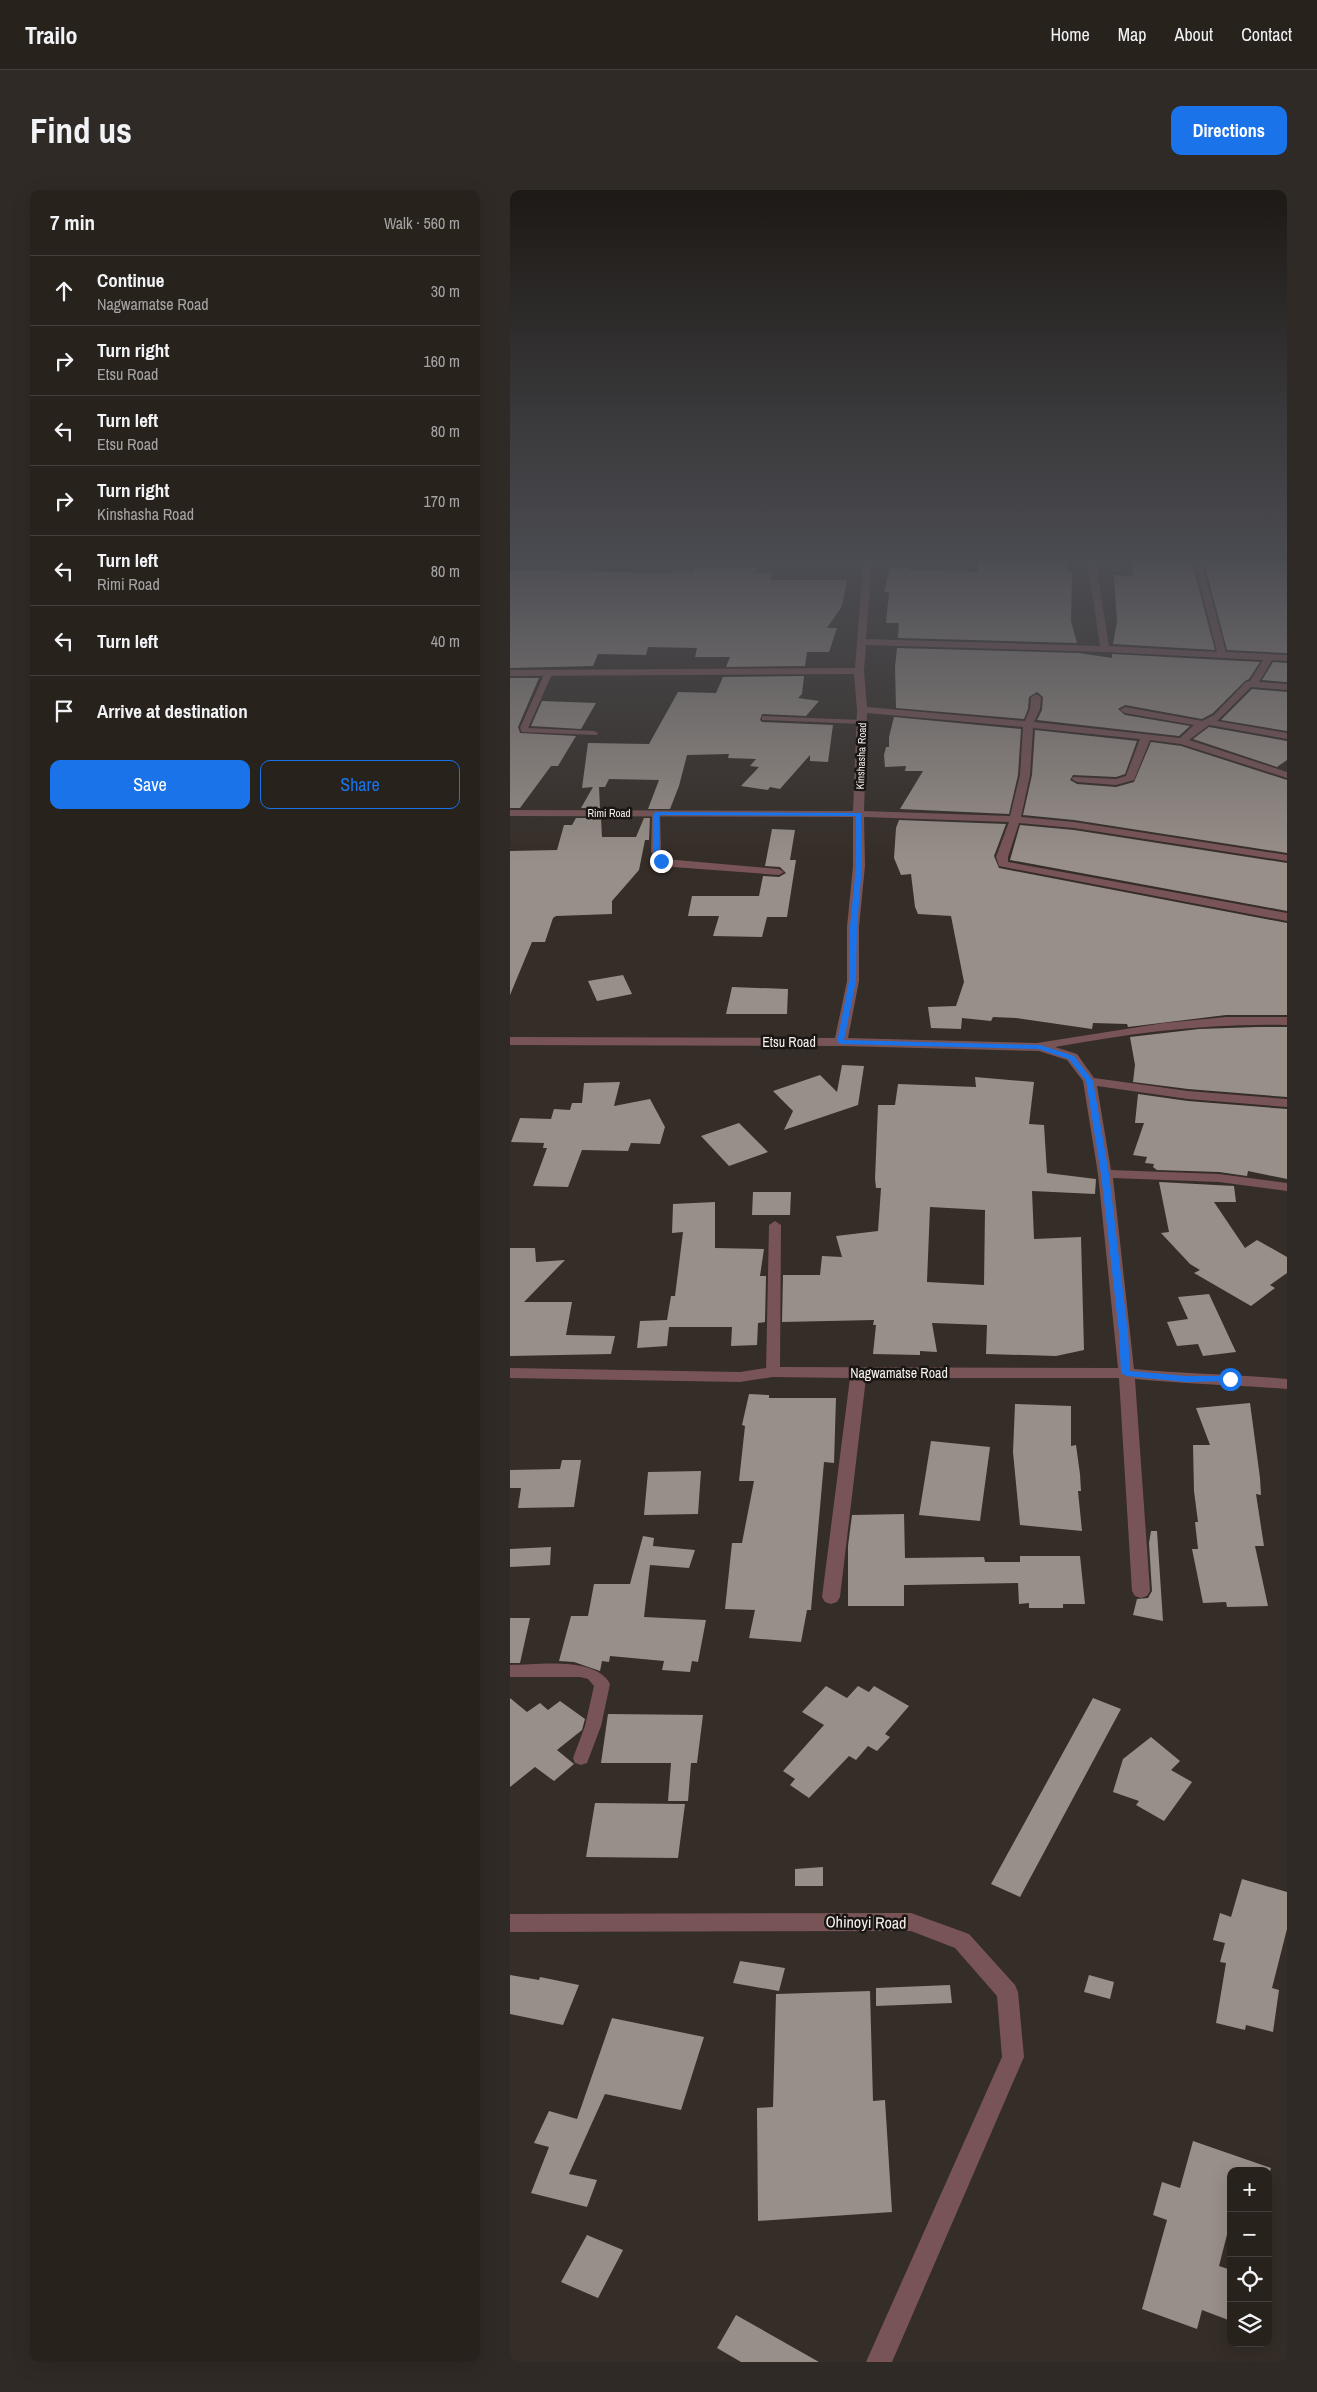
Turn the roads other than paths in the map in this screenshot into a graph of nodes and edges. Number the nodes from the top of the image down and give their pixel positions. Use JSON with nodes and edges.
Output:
{"nodes":[{"id":1,"x":860,"y":660,"type":"edge"},
{"id":2,"x":1267,"y":660,"type":"edge"},
{"id":3,"x":548,"y":672,"type":"junction"},
{"id":4,"x":859,"y":672,"type":"junction"},
{"id":5,"x":510,"y":673,"type":"edge"},
{"id":6,"x":1254,"y":684,"type":"junction"},
{"id":7,"x":1287,"y":687,"type":"edge"},
{"id":8,"x":1036,"y":696,"type":"dead end"},
{"id":9,"x":862,"y":710,"type":"junction"},
{"id":10,"x":1125,"y":710,"type":"dead end"},
{"id":11,"x":765,"y":718,"type":"dead end"},
{"id":12,"x":862,"y":722,"type":"junction"},
{"id":13,"x":1206,"y":723,"type":"junction"},
{"id":14,"x":1028,"y":724,"type":"junction"},
{"id":15,"x":594,"y":733,"type":"dead end"},
{"id":16,"x":1287,"y":736,"type":"edge"},
{"id":17,"x":1146,"y":737,"type":"junction"},
{"id":18,"x":1182,"y":742,"type":"junction"},
{"id":19,"x":1287,"y":775,"type":"edge"},
{"id":20,"x":1077,"y":779,"type":"dead end"},
{"id":21,"x":510,"y":813,"type":"edge"},
{"id":22,"x":656,"y":814,"type":"junction"},
{"id":23,"x":859,"y":814,"type":"junction"},
{"id":24,"x":1015,"y":820,"type":"junction"},
{"id":25,"x":1287,"y":858,"type":"edge"},
{"id":26,"x":779,"y":872,"type":"dead end"},
{"id":27,"x":1287,"y":917,"type":"edge"},
{"id":28,"x":1287,"y":1020,"type":"edge"},
{"id":29,"x":510,"y":1041,"type":"edge"},
{"id":30,"x":841,"y":1042,"type":"junction"},
{"id":31,"x":1040,"y":1047,"type":"junction"},
{"id":32,"x":1090,"y":1081,"type":"junction"},
{"id":33,"x":1287,"y":1103,"type":"edge"},
{"id":34,"x":1105,"y":1174,"type":"junction"},
{"id":35,"x":1287,"y":1187,"type":"edge"},
{"id":36,"x":775,"y":1225,"type":"dead end"},
{"id":37,"x":773,"y":1372,"type":"junction"},
{"id":38,"x":859,"y":1372,"type":"junction"},
{"id":39,"x":510,"y":1373,"type":"edge"},
{"id":40,"x":1126,"y":1373,"type":"junction"},
{"id":41,"x":1287,"y":1384,"type":"edge"},
{"id":42,"x":1140,"y":1591,"type":"dead end"},
{"id":43,"x":831,"y":1598,"type":"dead end"},
{"id":44,"x":510,"y":1671,"type":"edge"},
{"id":45,"x":581,"y":1758,"type":"dead end"},
{"id":46,"x":510,"y":1923,"type":"edge"},
{"id":47,"x":879,"y":2362,"type":"edge"}],
"edges":[{"from":1,"to":4,"type":"street","name":"Kinshasha Road"},
{"from":2,"to":6,"type":"street"},
{"from":3,"to":4,"type":"street"},
{"from":3,"to":5,"type":"street"},
{"from":3,"to":15,"type":"lane"},
{"from":4,"to":9,"type":"street","name":"Kinshasha Road"},
{"from":6,"to":7,"type":"street"},
{"from":6,"to":13,"type":"street"},
{"from":8,"to":14,"type":"street"},
{"from":9,"to":12,"type":"street","name":"Kinshasha Road"},
{"from":9,"to":14,"type":"street"},
{"from":10,"to":13,"type":"street"},
{"from":11,"to":12,"type":"lane"},
{"from":12,"to":23,"type":"street","name":"Kinshasha Road"},
{"from":13,"to":16,"type":"street"},
{"from":13,"to":18,"type":"street"},
{"from":14,"to":17,"type":"street"},
{"from":14,"to":24,"type":"street"},
{"from":17,"to":18,"type":"street"},
{"from":17,"to":20,"type":"street"},
{"from":18,"to":19,"type":"street"},
{"from":21,"to":22,"type":"street","name":"Rimi Road"},
{"from":22,"to":23,"type":"street","name":"Rimi Road"},
{"from":22,"to":26,"type":"lane"},
{"from":23,"to":24,"type":"street","name":"Rimi Road"},
{"from":23,"to":30,"type":"street","name":"Kinshasha Road"},
{"from":24,"to":25,"type":"street","name":"Rimi Road"},
{"from":24,"to":27,"type":"street"},
{"from":28,"to":31,"type":"street"},
{"from":29,"to":30,"type":"street","name":"Etsu Road"},
{"from":30,"to":31,"type":"street","name":"Etsu Road"},
{"from":31,"to":32,"type":"street","name":"Etsu Road"},
{"from":32,"to":33,"type":"street"},
{"from":32,"to":34,"type":"street","name":"Etsu Road"},
{"from":34,"to":35,"type":"street"},
{"from":34,"to":40,"type":"street","name":"Etsu Road"},
{"from":36,"to":37,"type":"lane"},
{"from":37,"to":38,"type":"street","name":"Nagwamatse Road"},
{"from":37,"to":39,"type":"street","name":"Nagwamatse Road"},
{"from":38,"to":40,"type":"street","name":"Nagwamatse Road"},
{"from":38,"to":43,"type":"street"},
{"from":40,"to":41,"type":"street","name":"Nagwamatse Road"},
{"from":40,"to":42,"type":"street","name":"Etsu Road"},
{"from":44,"to":45,"type":"lane"},
{"from":46,"to":47,"type":"street","name":"Ohinoyi Road"}]}
